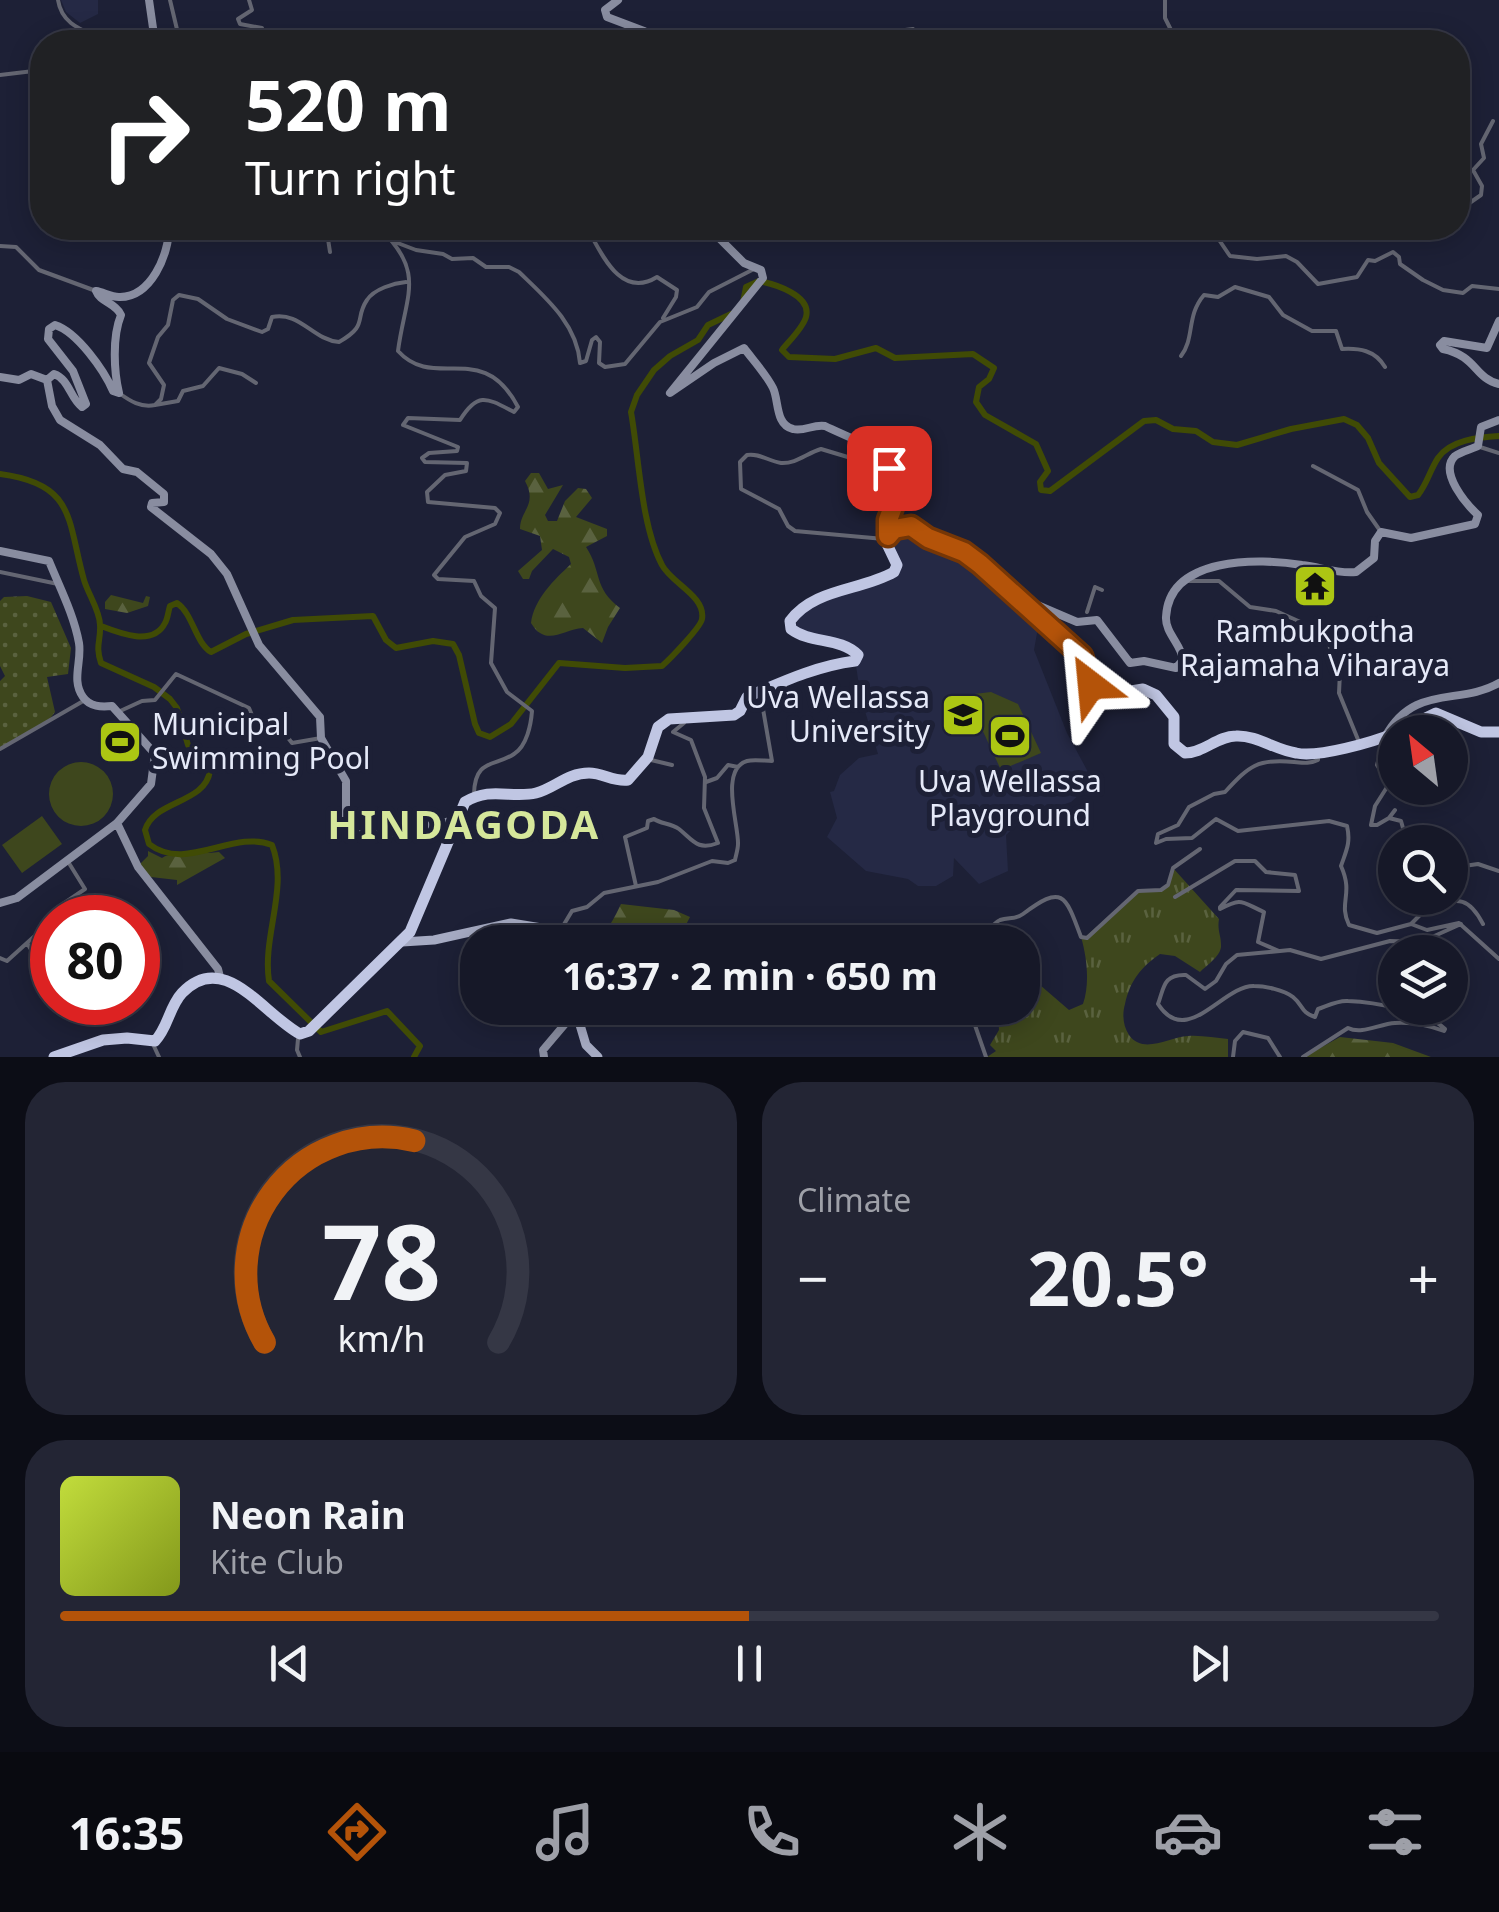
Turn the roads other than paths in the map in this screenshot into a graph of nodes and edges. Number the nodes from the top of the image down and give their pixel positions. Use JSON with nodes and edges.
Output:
{"nodes":[{"id":1,"x":58,"y":0,"type":"edge"},
{"id":2,"x":149,"y":0,"type":"edge"},
{"id":3,"x":170,"y":0,"type":"edge"},
{"id":4,"x":248,"y":0,"type":"edge"},
{"id":5,"x":618,"y":0,"type":"edge"},
{"id":6,"x":1165,"y":0,"type":"edge"},
{"id":7,"x":83,"y":30,"type":"edge"},
{"id":8,"x":154,"y":30,"type":"edge"},
{"id":9,"x":177,"y":30,"type":"edge"},
{"id":10,"x":263,"y":30,"type":"edge"},
{"id":11,"x":641,"y":30,"type":"edge"},
{"id":12,"x":1171,"y":30,"type":"edge"},
{"id":13,"x":30,"y":71,"type":"edge"},
{"id":14,"x":0,"y":75,"type":"edge"},
{"id":15,"x":1494,"y":121,"type":"dead end"},
{"id":16,"x":1470,"y":204,"type":"edge"},
{"id":17,"x":166,"y":240,"type":"edge"},
{"id":18,"x":328,"y":240,"type":"edge"},
{"id":19,"x":393,"y":240,"type":"edge"},
{"id":20,"x":592,"y":240,"type":"edge"},
{"id":21,"x":721,"y":240,"type":"edge"},
{"id":22,"x":1219,"y":240,"type":"edge"},
{"id":23,"x":395,"y":242,"type":"junction"},
{"id":24,"x":0,"y":246,"type":"edge"},
{"id":25,"x":330,"y":252,"type":"dead end"},
{"id":26,"x":755,"y":269,"type":"junction"},
{"id":27,"x":407,"y":282,"type":"junction"},
{"id":28,"x":1499,"y":289,"type":"edge"},
{"id":29,"x":96,"y":291,"type":"junction"},
{"id":30,"x":1499,"y":320,"type":"edge"},
{"id":31,"x":660,"y":322,"type":"junction"},
{"id":32,"x":1181,"y":356,"type":"dead end"},
{"id":33,"x":1385,"y":367,"type":"dead end"},
{"id":34,"x":0,"y":377,"type":"edge"},
{"id":35,"x":47,"y":380,"type":"junction"},
{"id":36,"x":256,"y":383,"type":"dead end"},
{"id":37,"x":1499,"y":384,"type":"edge"},
{"id":38,"x":119,"y":394,"type":"junction"},
{"id":39,"x":155,"y":406,"type":"junction"},
{"id":40,"x":1499,"y":420,"type":"edge"},
{"id":41,"x":774,"y":424,"type":"dead end"},
{"id":42,"x":788,"y":427,"type":"junction"},
{"id":43,"x":1478,"y":444,"type":"junction"},
{"id":44,"x":1499,"y":452,"type":"edge"},
{"id":45,"x":861,"y":461,"type":"dead end"},
{"id":46,"x":1312,"y":466,"type":"dead end"},
{"id":47,"x":1381,"y":532,"type":"junction"},
{"id":48,"x":888,"y":537,"type":"junction"},
{"id":49,"x":0,"y":551,"type":"edge"},
{"id":50,"x":0,"y":572,"type":"edge"},
{"id":51,"x":1181,"y":582,"type":"junction"},
{"id":52,"x":58,"y":584,"type":"junction"},
{"id":53,"x":1102,"y":590,"type":"dead end"},
{"id":54,"x":1013,"y":594,"type":"junction"},
{"id":55,"x":1087,"y":612,"type":"dead end"},
{"id":56,"x":783,"y":682,"type":"junction"},
{"id":57,"x":1499,"y":683,"type":"edge"},
{"id":58,"x":85,"y":700,"type":"junction"},
{"id":59,"x":118,"y":712,"type":"junction"},
{"id":60,"x":1404,"y":715,"type":"edge"},
{"id":61,"x":687,"y":717,"type":"junction"},
{"id":62,"x":1468,"y":726,"type":"edge"},
{"id":63,"x":1499,"y":732,"type":"edge"},
{"id":64,"x":321,"y":738,"type":"junction"},
{"id":65,"x":1378,"y":738,"type":"edge"},
{"id":66,"x":1360,"y":743,"type":"junction"},
{"id":67,"x":0,"y":749,"type":"edge"},
{"id":68,"x":1318,"y":754,"type":"junction"},
{"id":69,"x":647,"y":758,"type":"junction"},
{"id":70,"x":672,"y":765,"type":"dead end"},
{"id":71,"x":738,"y":767,"type":"junction"},
{"id":72,"x":704,"y":781,"type":"junction"},
{"id":73,"x":474,"y":797,"type":"junction"},
{"id":74,"x":1378,"y":801,"type":"edge"},
{"id":75,"x":1395,"y":810,"type":"dead end"},
{"id":76,"x":1389,"y":818,"type":"junction"},
{"id":77,"x":456,"y":820,"type":"junction"},
{"id":78,"x":117,"y":823,"type":"junction"},
{"id":79,"x":1402,"y":825,"type":"edge"},
{"id":80,"x":1200,"y":848,"type":"dead end"},
{"id":81,"x":67,"y":860,"type":"junction"},
{"id":82,"x":1468,"y":865,"type":"edge"},
{"id":83,"x":1499,"y":871,"type":"edge"},
{"id":84,"x":636,"y":886,"type":"junction"},
{"id":85,"x":1175,"y":898,"type":"dead end"},
{"id":86,"x":1468,"y":904,"type":"edge"},
{"id":87,"x":0,"y":906,"type":"edge"},
{"id":88,"x":1419,"y":915,"type":"edge"},
{"id":89,"x":1411,"y":924,"type":"junction"},
{"id":90,"x":1461,"y":924,"type":"junction"},
{"id":91,"x":1483,"y":924,"type":"dead end"},
{"id":92,"x":564,"y":925,"type":"edge"},
{"id":93,"x":995,"y":925,"type":"edge"},
{"id":94,"x":460,"y":934,"type":"edge"},
{"id":95,"x":402,"y":942,"type":"junction"},
{"id":96,"x":26,"y":943,"type":"junction"},
{"id":97,"x":30,"y":949,"type":"edge"},
{"id":98,"x":1279,"y":951,"type":"junction"},
{"id":99,"x":0,"y":958,"type":"edge"},
{"id":100,"x":1499,"y":959,"type":"edge"},
{"id":101,"x":220,"y":977,"type":"junction"},
{"id":102,"x":562,"y":1025,"type":"edge"},
{"id":103,"x":580,"y":1025,"type":"edge"},
{"id":104,"x":975,"y":1025,"type":"edge"},
{"id":105,"x":304,"y":1032,"type":"junction"},
{"id":106,"x":152,"y":1042,"type":"junction"},
{"id":107,"x":54,"y":1057,"type":"edge"},
{"id":108,"x":159,"y":1057,"type":"edge"},
{"id":109,"x":300,"y":1057,"type":"edge"},
{"id":110,"x":544,"y":1057,"type":"edge"},
{"id":111,"x":598,"y":1057,"type":"edge"},
{"id":112,"x":986,"y":1057,"type":"edge"},
{"id":113,"x":1233,"y":1057,"type":"edge"},
{"id":114,"x":1280,"y":1057,"type":"edge"},
{"id":115,"x":1303,"y":1057,"type":"edge"}],
"edges":[{"from":1,"to":7,"type":"street"},
{"from":2,"to":8,"type":"street"},
{"from":3,"to":9,"type":"street"},
{"from":4,"to":10,"type":"street"},
{"from":5,"to":11,"type":"street"},
{"from":6,"to":12,"type":"street"},
{"from":13,"to":14,"type":"street"},
{"from":15,"to":16,"type":"street"},
{"from":17,"to":29,"type":"street"},
{"from":18,"to":25,"type":"street"},
{"from":19,"to":23,"type":"street"},
{"from":20,"to":31,"type":"street"},
{"from":21,"to":26,"type":"street"},
{"from":22,"to":28,"type":"street"},
{"from":23,"to":27,"type":"street"},
{"from":23,"to":31,"type":"street"},
{"from":24,"to":29,"type":"street"},
{"from":26,"to":31,"type":"street"},
{"from":26,"to":42,"type":"street"},
{"from":27,"to":39,"type":"street"},
{"from":27,"to":73,"type":"street"},
{"from":29,"to":38,"type":"street"},
{"from":30,"to":37,"type":"street"},
{"from":32,"to":33,"type":"street"},
{"from":34,"to":35,"type":"street"},
{"from":35,"to":38,"type":"street"},
{"from":35,"to":64,"type":"street"},
{"from":36,"to":39,"type":"street"},
{"from":38,"to":39,"type":"street"},
{"from":40,"to":43,"type":"street"},
{"from":41,"to":42,"type":"street"},
{"from":42,"to":48,"type":"street"},
{"from":43,"to":44,"type":"street"},
{"from":43,"to":47,"type":"street"},
{"from":45,"to":48,"type":"street"},
{"from":46,"to":47,"type":"street"},
{"from":47,"to":51,"type":"street"},
{"from":48,"to":54,"type":"highway"},
{"from":48,"to":56,"type":"highway"},
{"from":49,"to":52,"type":"street"},
{"from":50,"to":52,"type":"street"},
{"from":51,"to":54,"type":"street"},
{"from":51,"to":66,"type":"street"},
{"from":52,"to":58,"type":"street"},
{"from":53,"to":55,"type":"street"},
{"from":54,"to":68,"type":"highway"},
{"from":56,"to":61,"type":"highway"},
{"from":56,"to":71,"type":"street"},
{"from":57,"to":60,"type":"street"},
{"from":58,"to":59,"type":"street"},
{"from":58,"to":67,"type":"street"},
{"from":59,"to":64,"type":"street"},
{"from":59,"to":78,"type":"street"},
{"from":61,"to":69,"type":"highway"},
{"from":61,"to":72,"type":"street"},
{"from":62,"to":63,"type":"highway"},
{"from":64,"to":77,"type":"street"},
{"from":65,"to":66,"type":"highway"},
{"from":66,"to":68,"type":"highway"},
{"from":68,"to":89,"type":"street"},
{"from":69,"to":70,"type":"street"},
{"from":69,"to":73,"type":"highway"},
{"from":71,"to":72,"type":"street"},
{"from":71,"to":84,"type":"street"},
{"from":72,"to":84,"type":"street"},
{"from":73,"to":77,"type":"highway"},
{"from":74,"to":76,"type":"street"},
{"from":75,"to":76,"type":"street"},
{"from":76,"to":79,"type":"street"},
{"from":77,"to":95,"type":"highway"},
{"from":78,"to":81,"type":"street"},
{"from":78,"to":101,"type":"street"},
{"from":80,"to":93,"type":"street"},
{"from":81,"to":87,"type":"street"},
{"from":81,"to":96,"type":"street"},
{"from":82,"to":83,"type":"street"},
{"from":84,"to":92,"type":"street"},
{"from":85,"to":98,"type":"street"},
{"from":86,"to":91,"type":"street"},
{"from":88,"to":89,"type":"street"},
{"from":89,"to":90,"type":"street"},
{"from":90,"to":98,"type":"street"},
{"from":90,"to":100,"type":"street"},
{"from":94,"to":95,"type":"main road"},
{"from":95,"to":105,"type":"highway"},
{"from":96,"to":97,"type":"street"},
{"from":96,"to":99,"type":"street"},
{"from":98,"to":115,"type":"street"},
{"from":101,"to":105,"type":"highway"},
{"from":101,"to":106,"type":"highway"},
{"from":102,"to":110,"type":"street"},
{"from":103,"to":111,"type":"main road"},
{"from":104,"to":112,"type":"street"},
{"from":105,"to":109,"type":"street"},
{"from":106,"to":107,"type":"highway"},
{"from":106,"to":108,"type":"street"},
{"from":113,"to":114,"type":"street"}]}
